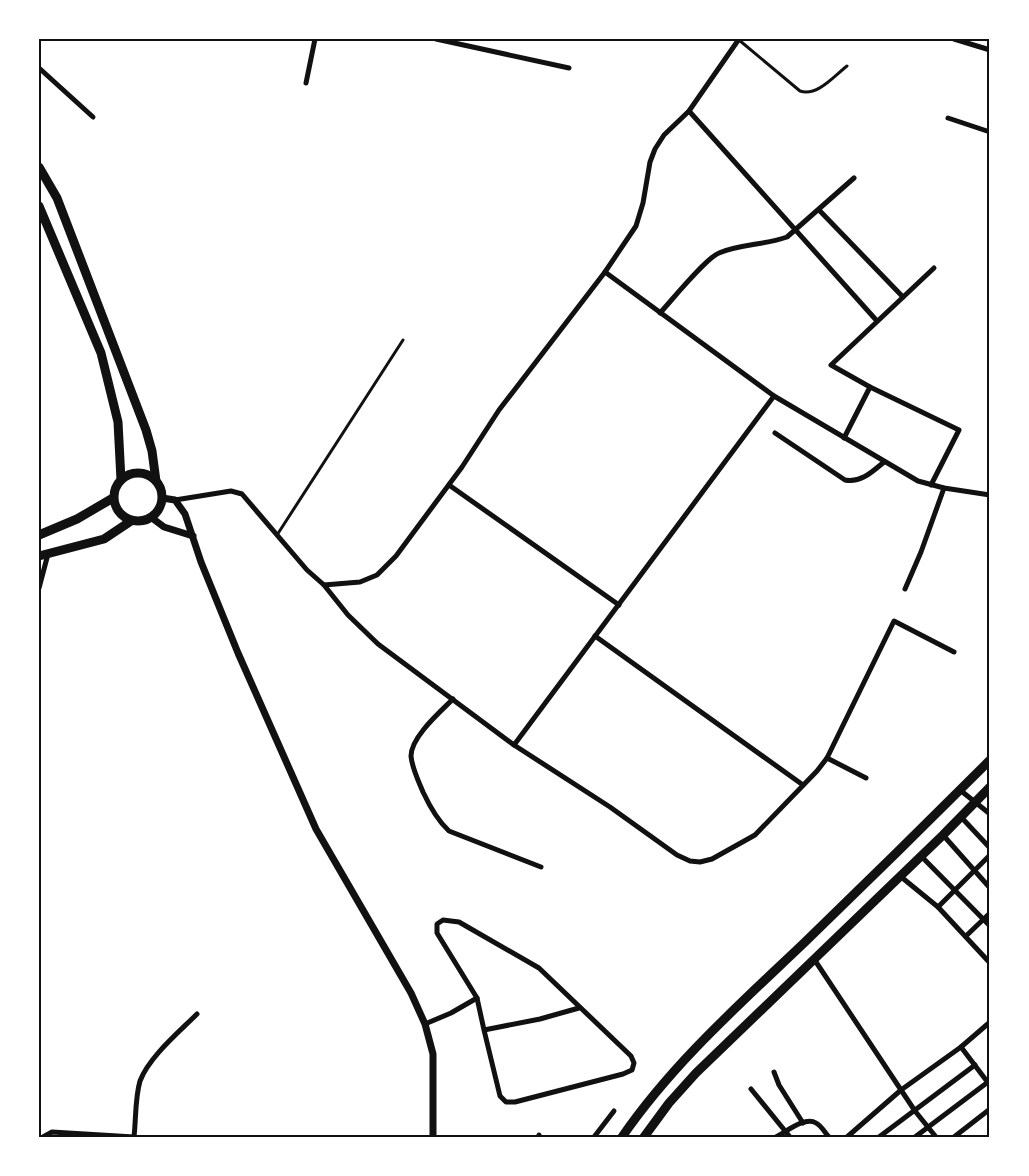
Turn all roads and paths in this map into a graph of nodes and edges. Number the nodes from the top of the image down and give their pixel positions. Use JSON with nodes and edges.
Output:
{"nodes":[{"id":1,"x":315,"y":39,"type":"edge"},
{"id":2,"x":436,"y":39,"type":"edge"},
{"id":3,"x":739,"y":39,"type":"edge"},
{"id":4,"x":954,"y":39,"type":"edge"},
{"id":5,"x":990,"y":50,"type":"edge"},
{"id":6,"x":847,"y":66,"type":"dead end"},
{"id":7,"x":39,"y":68,"type":"edge"},
{"id":8,"x":569,"y":68,"type":"dead end"},
{"id":9,"x":306,"y":83,"type":"dead end"},
{"id":10,"x":689,"y":111,"type":"junction"},
{"id":11,"x":93,"y":117,"type":"dead end"},
{"id":12,"x":948,"y":118,"type":"dead end"},
{"id":13,"x":990,"y":132,"type":"edge"},
{"id":14,"x":39,"y":167,"type":"edge"},
{"id":15,"x":854,"y":178,"type":"dead end"},
{"id":16,"x":39,"y":206,"type":"edge"},
{"id":17,"x":819,"y":210,"type":"junction"},
{"id":18,"x":795,"y":231,"type":"junction"},
{"id":19,"x":934,"y":268,"type":"dead end"},
{"id":20,"x":605,"y":272,"type":"junction"},
{"id":21,"x":903,"y":297,"type":"junction"},
{"id":22,"x":660,"y":313,"type":"junction"},
{"id":23,"x":877,"y":321,"type":"junction"},
{"id":24,"x":403,"y":340,"type":"dead end"},
{"id":25,"x":870,"y":387,"type":"junction"},
{"id":26,"x":774,"y":396,"type":"junction"},
{"id":27,"x":775,"y":433,"type":"dead end"},
{"id":28,"x":844,"y":438,"type":"junction"},
{"id":29,"x":884,"y":462,"type":"junction"},
{"id":30,"x":121,"y":480,"type":"junction"},
{"id":31,"x":156,"y":481,"type":"junction"},
{"id":32,"x":449,"y":485,"type":"junction"},
{"id":33,"x":931,"y":485,"type":"junction"},
{"id":34,"x":944,"y":488,"type":"junction"},
{"id":35,"x":990,"y":495,"type":"edge"},
{"id":36,"x":113,"y":498,"type":"junction"},
{"id":37,"x":162,"y":498,"type":"junction"},
{"id":38,"x":175,"y":500,"type":"junction"},
{"id":39,"x":152,"y":518,"type":"junction"},
{"id":40,"x":131,"y":521,"type":"junction"},
{"id":41,"x":39,"y":535,"type":"edge"},
{"id":42,"x":277,"y":535,"type":"junction"},
{"id":43,"x":193,"y":536,"type":"junction"},
{"id":44,"x":43,"y":555,"type":"edge"},
{"id":45,"x":324,"y":585,"type":"junction"},
{"id":46,"x":39,"y":588,"type":"edge"},
{"id":47,"x":905,"y":589,"type":"dead end"},
{"id":48,"x":619,"y":606,"type":"junction"},
{"id":49,"x":595,"y":636,"type":"junction"},
{"id":50,"x":954,"y":652,"type":"dead end"},
{"id":51,"x":453,"y":699,"type":"junction"},
{"id":52,"x":514,"y":745,"type":"junction"},
{"id":53,"x":827,"y":758,"type":"junction"},
{"id":54,"x":990,"y":760,"type":"edge"},
{"id":55,"x":867,"y":778,"type":"dead end"},
{"id":56,"x":803,"y":785,"type":"junction"},
{"id":57,"x":990,"y":787,"type":"edge"},
{"id":58,"x":960,"y":790,"type":"junction"},
{"id":59,"x":975,"y":801,"type":"junction"},
{"id":60,"x":990,"y":814,"type":"edge"},
{"id":61,"x":961,"y":817,"type":"junction"},
{"id":62,"x":943,"y":835,"type":"junction"},
{"id":63,"x":990,"y":848,"type":"edge"},
{"id":64,"x":990,"y":855,"type":"edge"},
{"id":65,"x":921,"y":856,"type":"junction"},
{"id":66,"x":541,"y":867,"type":"dead end"},
{"id":67,"x":974,"y":872,"type":"junction"},
{"id":68,"x":900,"y":876,"type":"junction"},
{"id":69,"x":990,"y":888,"type":"edge"},
{"id":70,"x":954,"y":891,"type":"junction"},
{"id":71,"x":938,"y":907,"type":"junction"},
{"id":72,"x":990,"y":914,"type":"edge"},
{"id":73,"x":983,"y":920,"type":"junction"},
{"id":74,"x":990,"y":926,"type":"edge"},
{"id":75,"x":966,"y":936,"type":"junction"},
{"id":76,"x":814,"y":958,"type":"junction"},
{"id":77,"x":990,"y":963,"type":"edge"},
{"id":78,"x":477,"y":998,"type":"junction"},
{"id":79,"x":579,"y":1008,"type":"junction"},
{"id":80,"x":197,"y":1014,"type":"dead end"},
{"id":81,"x":990,"y":1022,"type":"edge"},
{"id":82,"x":424,"y":1024,"type":"junction"},
{"id":83,"x":484,"y":1030,"type":"junction"},
{"id":84,"x":961,"y":1047,"type":"junction"},
{"id":85,"x":975,"y":1065,"type":"junction"},
{"id":86,"x":774,"y":1072,"type":"dead end"},
{"id":87,"x":989,"y":1083,"type":"edge"},
{"id":88,"x":750,"y":1089,"type":"dead end"},
{"id":89,"x":901,"y":1090,"type":"junction"},
{"id":90,"x":990,"y":1109,"type":"edge"},
{"id":91,"x":614,"y":1110,"type":"dead end"},
{"id":92,"x":915,"y":1111,"type":"junction"},
{"id":93,"x":802,"y":1123,"type":"junction"},
{"id":94,"x":928,"y":1127,"type":"junction"},
{"id":95,"x":788,"y":1135,"type":"edge"},
{"id":96,"x":44,"y":1137,"type":"edge"},
{"id":97,"x":134,"y":1137,"type":"edge"},
{"id":98,"x":433,"y":1137,"type":"edge"},
{"id":99,"x":594,"y":1137,"type":"edge"},
{"id":100,"x":622,"y":1137,"type":"edge"},
{"id":101,"x":644,"y":1137,"type":"edge"},
{"id":102,"x":776,"y":1137,"type":"edge"},
{"id":103,"x":829,"y":1137,"type":"edge"},
{"id":104,"x":847,"y":1137,"type":"edge"},
{"id":105,"x":879,"y":1137,"type":"edge"},
{"id":106,"x":915,"y":1137,"type":"edge"},
{"id":107,"x":936,"y":1137,"type":"edge"},
{"id":108,"x":954,"y":1137,"type":"edge"}],
"edges":[{"from":1,"to":9,"type":"street"},
{"from":2,"to":8,"type":"street"},
{"from":3,"to":6,"type":"lane"},
{"from":3,"to":10,"type":"street"},
{"from":4,"to":5,"type":"street"},
{"from":7,"to":11,"type":"street"},
{"from":10,"to":18,"type":"street"},
{"from":10,"to":20,"type":"street"},
{"from":12,"to":13,"type":"street"},
{"from":14,"to":31,"type":"main road"},
{"from":15,"to":17,"type":"street"},
{"from":16,"to":30,"type":"main road"},
{"from":17,"to":18,"type":"street"},
{"from":17,"to":21,"type":"street"},
{"from":18,"to":22,"type":"street"},
{"from":18,"to":23,"type":"street"},
{"from":19,"to":21,"type":"street"},
{"from":20,"to":22,"type":"street"},
{"from":20,"to":32,"type":"street"},
{"from":21,"to":23,"type":"street"},
{"from":22,"to":26,"type":"street"},
{"from":23,"to":25,"type":"street"},
{"from":24,"to":42,"type":"lane"},
{"from":25,"to":28,"type":"street"},
{"from":25,"to":33,"type":"street"},
{"from":26,"to":28,"type":"street"},
{"from":26,"to":48,"type":"street"},
{"from":27,"to":29,"type":"street"},
{"from":28,"to":29,"type":"street"},
{"from":29,"to":33,"type":"street"},
{"from":30,"to":31,"type":"main road"},
{"from":30,"to":36,"type":"main road"},
{"from":31,"to":37,"type":"main road"},
{"from":32,"to":45,"type":"street"},
{"from":32,"to":48,"type":"street"},
{"from":33,"to":34,"type":"street"},
{"from":34,"to":35,"type":"street"},
{"from":34,"to":47,"type":"street"},
{"from":36,"to":40,"type":"main road"},
{"from":36,"to":41,"type":"main road"},
{"from":37,"to":38,"type":"street"},
{"from":37,"to":39,"type":"main road"},
{"from":38,"to":42,"type":"street"},
{"from":38,"to":43,"type":"street"},
{"from":39,"to":40,"type":"main road"},
{"from":39,"to":43,"type":"street"},
{"from":40,"to":44,"type":"main road"},
{"from":42,"to":45,"type":"street"},
{"from":43,"to":82,"type":"street"},
{"from":44,"to":46,"type":"street"},
{"from":45,"to":51,"type":"street"},
{"from":48,"to":49,"type":"street"},
{"from":49,"to":52,"type":"street"},
{"from":49,"to":56,"type":"street"},
{"from":50,"to":53,"type":"street"},
{"from":51,"to":52,"type":"street"},
{"from":51,"to":66,"type":"street"},
{"from":52,"to":56,"type":"street"},
{"from":53,"to":55,"type":"street"},
{"from":53,"to":56,"type":"street"},
{"from":54,"to":58,"type":"main road"},
{"from":57,"to":59,"type":"main road"},
{"from":58,"to":59,"type":"street"},
{"from":58,"to":100,"type":"main road"},
{"from":59,"to":60,"type":"street"},
{"from":59,"to":61,"type":"main road"},
{"from":61,"to":62,"type":"main road"},
{"from":61,"to":63,"type":"street"},
{"from":62,"to":65,"type":"main road"},
{"from":62,"to":67,"type":"street"},
{"from":64,"to":67,"type":"street"},
{"from":65,"to":68,"type":"main road"},
{"from":65,"to":70,"type":"street"},
{"from":67,"to":69,"type":"street"},
{"from":67,"to":70,"type":"street"},
{"from":68,"to":71,"type":"street"},
{"from":68,"to":76,"type":"main road"},
{"from":70,"to":71,"type":"street"},
{"from":70,"to":73,"type":"street"},
{"from":71,"to":75,"type":"street"},
{"from":72,"to":73,"type":"street"},
{"from":73,"to":74,"type":"street"},
{"from":73,"to":75,"type":"street"},
{"from":75,"to":77,"type":"street"},
{"from":76,"to":89,"type":"street"},
{"from":76,"to":101,"type":"main road"},
{"from":78,"to":79,"type":"street"},
{"from":78,"to":82,"type":"street"},
{"from":78,"to":83,"type":"street"},
{"from":79,"to":83,"type":"street"},
{"from":79,"to":83,"type":"street"},
{"from":80,"to":97,"type":"street"},
{"from":81,"to":84,"type":"street"},
{"from":82,"to":98,"type":"street"},
{"from":84,"to":85,"type":"street"},
{"from":84,"to":89,"type":"street"},
{"from":85,"to":87,"type":"street"},
{"from":85,"to":92,"type":"street"},
{"from":86,"to":93,"type":"street"},
{"from":87,"to":94,"type":"street"},
{"from":88,"to":95,"type":"street"},
{"from":89,"to":92,"type":"street"},
{"from":89,"to":104,"type":"street"},
{"from":90,"to":108,"type":"street"},
{"from":91,"to":99,"type":"street"},
{"from":92,"to":94,"type":"street"},
{"from":92,"to":105,"type":"street"},
{"from":93,"to":95,"type":"street"},
{"from":93,"to":103,"type":"street"},
{"from":94,"to":106,"type":"street"},
{"from":94,"to":107,"type":"street"},
{"from":95,"to":102,"type":"street"},
{"from":96,"to":97,"type":"street"}]}
